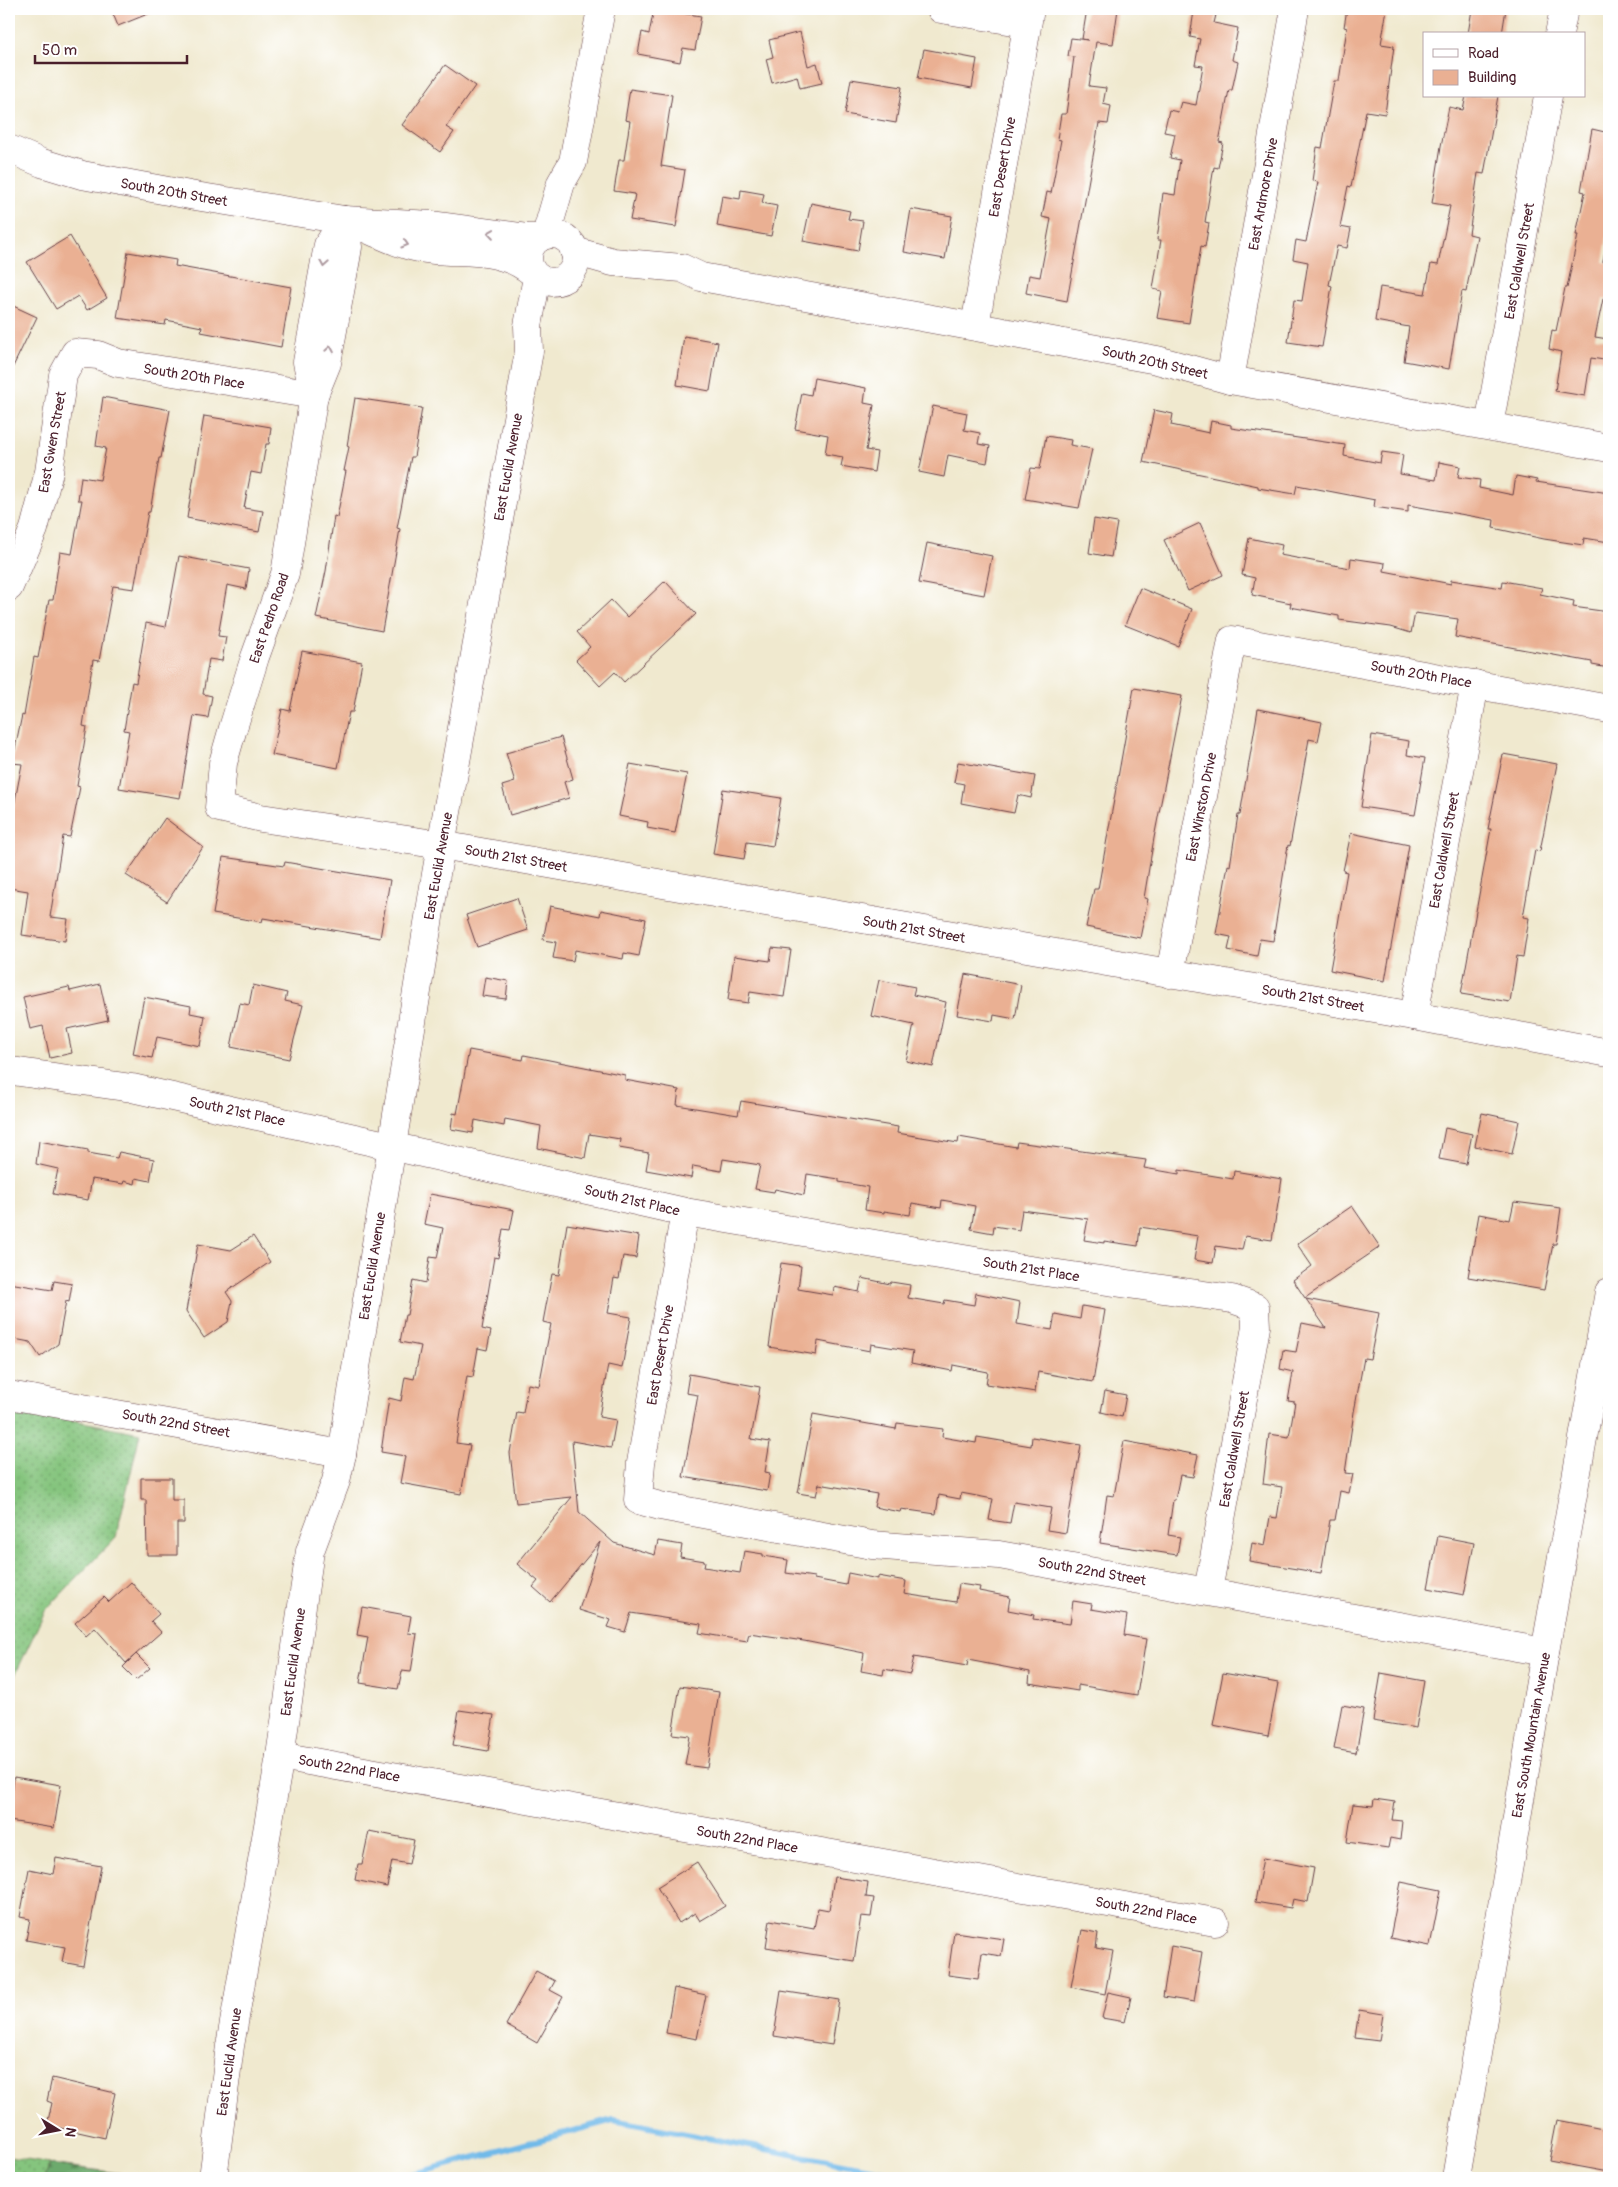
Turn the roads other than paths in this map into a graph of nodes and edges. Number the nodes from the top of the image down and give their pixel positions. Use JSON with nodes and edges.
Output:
{"nodes":[{"id":1,"x":601,"y":9,"type":"edge"},
{"id":2,"x":941,"y":9,"type":"edge"},
{"id":3,"x":1295,"y":9,"type":"edge"},
{"id":4,"x":1564,"y":9,"type":"edge"},
{"id":5,"x":1029,"y":16,"type":"edge"},
{"id":6,"x":1559,"y":32,"type":"edge"},
{"id":7,"x":1548,"y":98,"type":"edge"},
{"id":8,"x":9,"y":149,"type":"edge"},
{"id":9,"x":344,"y":220,"type":"junction"},
{"id":10,"x":556,"y":241,"type":"junction"},
{"id":11,"x":548,"y":277,"type":"junction"},
{"id":12,"x":701,"y":277,"type":"junction"},
{"id":13,"x":975,"y":326,"type":"junction"},
{"id":14,"x":75,"y":354,"type":"joint"},
{"id":15,"x":1230,"y":380,"type":"junction"},
{"id":16,"x":314,"y":395,"type":"junction"},
{"id":17,"x":1489,"y":426,"type":"junction"},
{"id":18,"x":1609,"y":448,"type":"edge"},
{"id":19,"x":9,"y":587,"type":"edge"},
{"id":20,"x":1232,"y":640,"type":"joint"},
{"id":21,"x":1475,"y":684,"type":"junction"},
{"id":22,"x":1609,"y":708,"type":"edge"},
{"id":23,"x":219,"y":808,"type":"joint"},
{"id":24,"x":441,"y":845,"type":"junction"},
{"id":25,"x":1170,"y":974,"type":"junction"},
{"id":26,"x":1414,"y":1016,"type":"junction"},
{"id":27,"x":1609,"y":1053,"type":"edge"},
{"id":28,"x":12,"y":1071,"type":"dead end"},
{"id":29,"x":392,"y":1145,"type":"junction"},
{"id":30,"x":685,"y":1212,"type":"junction"},
{"id":31,"x":1609,"y":1292,"type":"edge"},
{"id":32,"x":1255,"y":1306,"type":"joint"},
{"id":33,"x":9,"y":1395,"type":"edge"},
{"id":34,"x":342,"y":1454,"type":"junction"},
{"id":35,"x":638,"y":1500,"type":"joint"},
{"id":36,"x":1208,"y":1591,"type":"junction"},
{"id":37,"x":1545,"y":1652,"type":"junction"},
{"id":38,"x":280,"y":1756,"type":"junction"},
{"id":39,"x":1215,"y":1922,"type":"dead end"},
{"id":40,"x":212,"y":2178,"type":"edge"},
{"id":41,"x":1456,"y":2178,"type":"edge"}],
"edges":[{"from":1,"to":10,"type":"street"},
{"from":2,"to":5,"type":"street"},
{"from":3,"to":15,"type":"street","name":"East Ardmore Drive"},
{"from":4,"to":6,"type":"street"},
{"from":5,"to":13,"type":"street","name":"East Desert Drive"},
{"from":7,"to":17,"type":"street","name":"East Caldwell Street"},
{"from":8,"to":9,"type":"street","name":"South 20th Street"},
{"from":10,"to":9,"type":"street","name":"South 20th Street","one_way":true},
{"from":9,"to":11,"type":"street","name":"South 20th Street","one_way":true},
{"from":9,"to":16,"type":"street","name":"East Pedro Road"},
{"from":10,"to":11,"type":"street"},
{"from":10,"to":11,"type":"street"},
{"from":10,"to":12,"type":"street","name":"South 20th Street"},
{"from":11,"to":12,"type":"street","name":"South 20th Street"},
{"from":11,"to":24,"type":"street","name":"East Euclid Avenue"},
{"from":12,"to":13,"type":"street","name":"South 20th Street"},
{"from":13,"to":15,"type":"street","name":"South 20th Street"},
{"from":14,"to":16,"type":"street","name":"South 20th Place"},
{"from":14,"to":19,"type":"street","name":"East Gwen Street"},
{"from":15,"to":17,"type":"street","name":"South 20th Street"},
{"from":16,"to":23,"type":"street","name":"East Pedro Road"},
{"from":17,"to":18,"type":"street","name":"South 20th Street"},
{"from":20,"to":21,"type":"street","name":"South 20th Place"},
{"from":20,"to":25,"type":"street","name":"East Winston Drive"},
{"from":21,"to":22,"type":"street","name":"South 20th Place"},
{"from":21,"to":26,"type":"street","name":"East Caldwell Street"},
{"from":23,"to":24,"type":"street","name":"South 21st Street"},
{"from":24,"to":25,"type":"street","name":"South 21st Street"},
{"from":24,"to":29,"type":"street","name":"East Euclid Avenue"},
{"from":25,"to":26,"type":"street","name":"South 21st Street"},
{"from":26,"to":27,"type":"street","name":"South 21st Street"},
{"from":28,"to":29,"type":"street","name":"South 21st Place"},
{"from":29,"to":30,"type":"street","name":"South 21st Place"},
{"from":29,"to":34,"type":"street","name":"East Euclid Avenue"},
{"from":30,"to":32,"type":"street","name":"South 21st Place"},
{"from":30,"to":35,"type":"street","name":"East Desert Drive"},
{"from":31,"to":37,"type":"street","name":"East South Mountain Avenue"},
{"from":32,"to":36,"type":"street","name":"East Caldwell Street"},
{"from":33,"to":34,"type":"street","name":"South 22nd Street"},
{"from":34,"to":38,"type":"street","name":"East Euclid Avenue"},
{"from":35,"to":36,"type":"street","name":"South 22nd Street"},
{"from":36,"to":37,"type":"street","name":"South 22nd Street"},
{"from":37,"to":41,"type":"street","name":"East South Mountain Avenue"},
{"from":38,"to":39,"type":"street","name":"South 22nd Place"},
{"from":38,"to":40,"type":"street","name":"East Euclid Avenue"}]}
